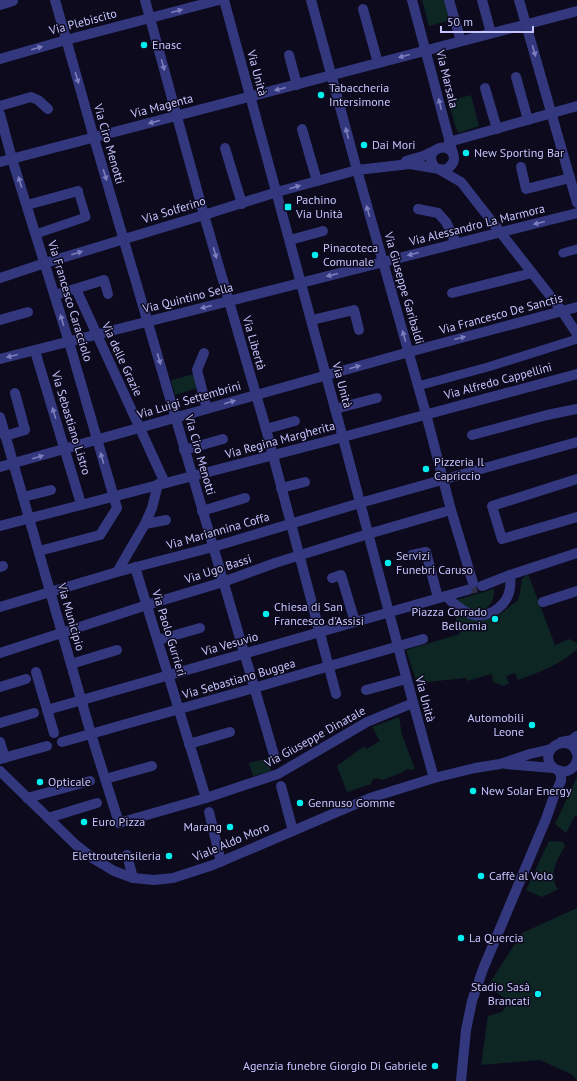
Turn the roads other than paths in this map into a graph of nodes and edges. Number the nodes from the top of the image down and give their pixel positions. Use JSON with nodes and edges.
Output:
{"nodes":[{"id":1,"x":55,"y":0,"type":"edge"},
{"id":2,"x":146,"y":0,"type":"edge"},
{"id":3,"x":219,"y":0,"type":"edge"},
{"id":4,"x":224,"y":0,"type":"edge"},
{"id":5,"x":311,"y":0,"type":"edge"},
{"id":6,"x":412,"y":0,"type":"edge"},
{"id":7,"x":449,"y":0,"type":"edge"},
{"id":8,"x":482,"y":0,"type":"edge"},
{"id":9,"x":519,"y":0,"type":"edge"},
{"id":10,"x":13,"y":1,"type":"edge"},
{"id":11,"x":0,"y":5,"type":"edge"},
{"id":12,"x":363,"y":9,"type":"dead end"},
{"id":13,"x":577,"y":10,"type":"edge"},
{"id":14,"x":150,"y":18,"type":"junction"},
{"id":15,"x":526,"y":24,"type":"junction"},
{"id":16,"x":490,"y":33,"type":"junction"},
{"id":17,"x":66,"y":40,"type":"junction"},
{"id":18,"x":461,"y":41,"type":"junction"},
{"id":19,"x":426,"y":50,"type":"junction"},
{"id":20,"x":289,"y":55,"type":"dead end"},
{"id":21,"x":0,"y":59,"type":"edge"},
{"id":22,"x":378,"y":63,"type":"junction"},
{"id":23,"x":331,"y":76,"type":"junction"},
{"id":24,"x":516,"y":77,"type":"dead end"},
{"id":25,"x":297,"y":85,"type":"junction"},
{"id":26,"x":486,"y":88,"type":"dead end"},
{"id":27,"x":250,"y":97,"type":"junction"},
{"id":28,"x":0,"y":106,"type":"edge"},
{"id":29,"x":577,"y":106,"type":"edge"},
{"id":30,"x":48,"y":109,"type":"dead end"},
{"id":31,"x":552,"y":113,"type":"junction"},
{"id":32,"x":0,"y":114,"type":"edge"},
{"id":33,"x":178,"y":116,"type":"junction"},
{"id":34,"x":528,"y":120,"type":"junction"},
{"id":35,"x":302,"y":129,"type":"dead end"},
{"id":36,"x":496,"y":129,"type":"junction"},
{"id":37,"x":94,"y":138,"type":"junction"},
{"id":38,"x":449,"y":142,"type":"junction"},
{"id":39,"x":225,"y":148,"type":"dead end"},
{"id":40,"x":434,"y":151,"type":"junction"},
{"id":41,"x":453,"y":156,"type":"junction"},
{"id":42,"x":12,"y":159,"type":"junction"},
{"id":43,"x":0,"y":162,"type":"edge"},
{"id":44,"x":396,"y":165,"type":"junction"},
{"id":45,"x":521,"y":167,"type":"dead end"},
{"id":46,"x":438,"y":169,"type":"junction"},
{"id":47,"x":357,"y":170,"type":"junction"},
{"id":48,"x":570,"y":178,"type":"junction"},
{"id":49,"x":317,"y":181,"type":"junction"},
{"id":50,"x":461,"y":182,"type":"junction"},
{"id":51,"x":78,"y":191,"type":"joint"},
{"id":52,"x":277,"y":192,"type":"junction"},
{"id":53,"x":577,"y":203,"type":"edge"},
{"id":54,"x":242,"y":204,"type":"junction"},
{"id":55,"x":27,"y":205,"type":"junction"},
{"id":56,"x":418,"y":209,"type":"dead end"},
{"id":57,"x":577,"y":213,"type":"edge"},
{"id":58,"x":204,"y":215,"type":"junction"},
{"id":59,"x":323,"y":231,"type":"dead end"},
{"id":60,"x":500,"y":232,"type":"junction"},
{"id":61,"x":36,"y":234,"type":"junction"},
{"id":62,"x":124,"y":239,"type":"junction"},
{"id":63,"x":290,"y":240,"type":"junction"},
{"id":64,"x":456,"y":244,"type":"junction"},
{"id":65,"x":577,"y":249,"type":"edge"},
{"id":66,"x":562,"y":253,"type":"dead end"},
{"id":67,"x":383,"y":262,"type":"junction"},
{"id":68,"x":45,"y":263,"type":"junction"},
{"id":69,"x":532,"y":273,"type":"junction"},
{"id":70,"x":0,"y":278,"type":"edge"},
{"id":71,"x":301,"y":283,"type":"junction"},
{"id":72,"x":76,"y":289,"type":"junction"},
{"id":73,"x":452,"y":293,"type":"dead end"},
{"id":74,"x":108,"y":294,"type":"dead end"},
{"id":75,"x":55,"y":295,"type":"junction"},
{"id":76,"x":229,"y":301,"type":"junction"},
{"id":77,"x":577,"y":307,"type":"edge"},
{"id":78,"x":562,"y":311,"type":"junction"},
{"id":79,"x":28,"y":312,"type":"dead end"},
{"id":80,"x":0,"y":320,"type":"edge"},
{"id":81,"x":312,"y":320,"type":"junction"},
{"id":82,"x":148,"y":322,"type":"junction"},
{"id":83,"x":359,"y":330,"type":"dead end"},
{"id":84,"x":577,"y":334,"type":"edge"},
{"id":85,"x":97,"y":335,"type":"junction"},
{"id":86,"x":577,"y":339,"type":"edge"},
{"id":87,"x":69,"y":342,"type":"junction"},
{"id":88,"x":35,"y":350,"type":"junction"},
{"id":89,"x":409,"y":352,"type":"junction"},
{"id":90,"x":204,"y":353,"type":"dead end"},
{"id":91,"x":0,"y":359,"type":"edge"},
{"id":92,"x":577,"y":374,"type":"edge"},
{"id":93,"x":326,"y":375,"type":"junction"},
{"id":94,"x":418,"y":386,"type":"junction"},
{"id":95,"x":14,"y":393,"type":"dead end"},
{"id":96,"x":256,"y":395,"type":"junction"},
{"id":97,"x":377,"y":398,"type":"dead end"},
{"id":98,"x":207,"y":409,"type":"junction"},
{"id":99,"x":335,"y":409,"type":"junction"},
{"id":100,"x":577,"y":409,"type":"edge"},
{"id":101,"x":426,"y":414,"type":"junction"},
{"id":102,"x":0,"y":417,"type":"edge"},
{"id":103,"x":175,"y":418,"type":"junction"},
{"id":104,"x":295,"y":421,"type":"dead end"},
{"id":105,"x":140,"y":428,"type":"junction"},
{"id":106,"x":266,"y":429,"type":"junction"},
{"id":107,"x":472,"y":435,"type":"dead end"},
{"id":108,"x":5,"y":436,"type":"junction"},
{"id":109,"x":343,"y":437,"type":"junction"},
{"id":110,"x":223,"y":439,"type":"dead end"},
{"id":111,"x":97,"y":440,"type":"junction"},
{"id":112,"x":577,"y":442,"type":"edge"},
{"id":113,"x":65,"y":449,"type":"junction"},
{"id":114,"x":184,"y":450,"type":"junction"},
{"id":115,"x":272,"y":455,"type":"junction"},
{"id":116,"x":13,"y":463,"type":"junction"},
{"id":117,"x":0,"y":467,"type":"edge"},
{"id":118,"x":192,"y":476,"type":"junction"},
{"id":119,"x":443,"y":480,"type":"junction"},
{"id":120,"x":576,"y":481,"type":"edge"},
{"id":121,"x":304,"y":482,"type":"dead end"},
{"id":122,"x":162,"y":483,"type":"junction"},
{"id":123,"x":281,"y":488,"type":"junction"},
{"id":124,"x":51,"y":490,"type":"dead end"},
{"id":125,"x":113,"y":495,"type":"junction"},
{"id":126,"x":23,"y":497,"type":"junction"},
{"id":127,"x":246,"y":498,"type":"dead end"},
{"id":128,"x":360,"y":502,"type":"junction"},
{"id":129,"x":81,"y":504,"type":"junction"},
{"id":130,"x":202,"y":511,"type":"junction"},
{"id":131,"x":444,"y":512,"type":"dead end"},
{"id":132,"x":577,"y":517,"type":"edge"},
{"id":133,"x":29,"y":518,"type":"junction"},
{"id":134,"x":166,"y":520,"type":"dead end"},
{"id":135,"x":290,"y":523,"type":"junction"},
{"id":136,"x":145,"y":524,"type":"junction"},
{"id":137,"x":0,"y":526,"type":"edge"},
{"id":138,"x":368,"y":534,"type":"junction"},
{"id":139,"x":213,"y":547,"type":"junction"},
{"id":140,"x":39,"y":551,"type":"junction"},
{"id":141,"x":577,"y":554,"type":"edge"},
{"id":142,"x":412,"y":555,"type":"dead end"},
{"id":143,"x":299,"y":556,"type":"junction"},
{"id":144,"x":135,"y":567,"type":"junction"},
{"id":145,"x":117,"y":572,"type":"junction"},
{"id":146,"x":510,"y":575,"type":"junction"},
{"id":147,"x":332,"y":578,"type":"dead end"},
{"id":148,"x":223,"y":582,"type":"junction"},
{"id":149,"x":474,"y":586,"type":"junction"},
{"id":150,"x":577,"y":590,"type":"edge"},
{"id":151,"x":50,"y":593,"type":"junction"},
{"id":152,"x":442,"y":597,"type":"junction"},
{"id":153,"x":543,"y":602,"type":"dead end"},
{"id":154,"x":147,"y":605,"type":"junction"},
{"id":155,"x":0,"y":607,"type":"edge"},
{"id":156,"x":389,"y":612,"type":"junction"},
{"id":157,"x":355,"y":622,"type":"junction"},
{"id":158,"x":200,"y":628,"type":"dead end"},
{"id":159,"x":319,"y":632,"type":"junction"},
{"id":160,"x":62,"y":633,"type":"junction"},
{"id":161,"x":423,"y":639,"type":"dead end"},
{"id":162,"x":158,"y":640,"type":"junction"},
{"id":163,"x":397,"y":646,"type":"junction"},
{"id":164,"x":117,"y":650,"type":"dead end"},
{"id":165,"x":0,"y":653,"type":"edge"},
{"id":166,"x":244,"y":654,"type":"junction"},
{"id":167,"x":71,"y":664,"type":"junction"},
{"id":168,"x":328,"y":666,"type":"junction"},
{"id":169,"x":36,"y":672,"type":"dead end"},
{"id":170,"x":168,"y":676,"type":"junction"},
{"id":171,"x":406,"y":678,"type":"junction"},
{"id":172,"x":26,"y":679,"type":"dead end"},
{"id":173,"x":0,"y":687,"type":"edge"},
{"id":174,"x":254,"y":688,"type":"junction"},
{"id":175,"x":366,"y":690,"type":"dead end"},
{"id":176,"x":336,"y":694,"type":"dead end"},
{"id":177,"x":82,"y":700,"type":"junction"},
{"id":178,"x":413,"y":704,"type":"junction"},
{"id":179,"x":47,"y":710,"type":"junction"},
{"id":180,"x":179,"y":710,"type":"junction"},
{"id":181,"x":34,"y":713,"type":"dead end"},
{"id":182,"x":0,"y":723,"type":"edge"},
{"id":183,"x":230,"y":732,"type":"dead end"},
{"id":184,"x":54,"y":733,"type":"dead end"},
{"id":185,"x":91,"y":734,"type":"junction"},
{"id":186,"x":577,"y":736,"type":"edge"},
{"id":187,"x":0,"y":742,"type":"edge"},
{"id":188,"x":62,"y":742,"type":"dead end"},
{"id":189,"x":561,"y":742,"type":"junction"},
{"id":190,"x":189,"y":744,"type":"junction"},
{"id":191,"x":47,"y":746,"type":"dead end"},
{"id":192,"x":551,"y":749,"type":"junction"},
{"id":193,"x":577,"y":754,"type":"edge"},
{"id":194,"x":274,"y":755,"type":"dead end"},
{"id":195,"x":2,"y":758,"type":"edge"},
{"id":196,"x":500,"y":764,"type":"junction"},
{"id":197,"x":575,"y":764,"type":"edge"},
{"id":198,"x":152,"y":766,"type":"dead end"},
{"id":199,"x":556,"y":769,"type":"junction"},
{"id":200,"x":0,"y":771,"type":"edge"},
{"id":201,"x":434,"y":778,"type":"junction"},
{"id":202,"x":105,"y":779,"type":"junction"},
{"id":203,"x":90,"y":781,"type":"dead end"},
{"id":204,"x":281,"y":786,"type":"dead end"},
{"id":205,"x":28,"y":798,"type":"junction"},
{"id":206,"x":206,"y":798,"type":"junction"},
{"id":207,"x":97,"y":803,"type":"dead end"},
{"id":208,"x":209,"y":812,"type":"dead end"},
{"id":209,"x":48,"y":818,"type":"junction"},
{"id":210,"x":546,"y":819,"type":"junction"},
{"id":211,"x":119,"y":823,"type":"joint"},
{"id":212,"x":293,"y":830,"type":"junction"},
{"id":213,"x":127,"y":855,"type":"dead end"},
{"id":214,"x":222,"y":862,"type":"junction"},
{"id":215,"x":133,"y":878,"type":"junction"},
{"id":216,"x":461,"y":1081,"type":"edge"}],
"edges":[{"from":1,"to":17,"type":"street","name":"Via Ciro Menotti"},
{"from":2,"to":14,"type":"street","name":"Via Libertà"},
{"from":14,"to":3,"type":"street","name":"Via Plebiscito","one_way":true},
{"from":4,"to":27,"type":"street","name":"Via Unità"},
{"from":5,"to":23,"type":"street","name":"Via Giuseppe Garibaldi"},
{"from":6,"to":19,"type":"street","name":"Via Marsala"},
{"from":7,"to":18,"type":"street"},
{"from":8,"to":16,"type":"street"},
{"from":9,"to":15,"type":"street"},
{"from":10,"to":11,"type":"street"},
{"from":12,"to":22,"type":"street"},
{"from":13,"to":15,"type":"street","name":"Via Magenta"},
{"from":14,"to":17,"type":"street","name":"Via Plebiscito"},
{"from":14,"to":33,"type":"street","name":"Via Libertà","one_way":true},
{"from":15,"to":16,"type":"street","name":"Via Magenta"},
{"from":15,"to":31,"type":"street","one_way":true},
{"from":16,"to":18,"type":"street","name":"Via Magenta"},
{"from":21,"to":17,"type":"street","name":"Via Plebiscito","one_way":true},
{"from":17,"to":37,"type":"street","name":"Via Ciro Menotti","one_way":true},
{"from":18,"to":19,"type":"street","name":"Via Magenta"},
{"from":19,"to":22,"type":"street","name":"Via Magenta","one_way":true},
{"from":38,"to":19,"type":"street","name":"Via Marsala","one_way":true},
{"from":20,"to":25,"type":"street"},
{"from":22,"to":23,"type":"street","name":"Via Magenta"},
{"from":23,"to":25,"type":"street","name":"Via Magenta"},
{"from":47,"to":23,"type":"street","name":"Via Giuseppe Garibaldi","one_way":true},
{"from":24,"to":34,"type":"street"},
{"from":25,"to":27,"type":"street","name":"Via Magenta","one_way":true},
{"from":26,"to":36,"type":"street"},
{"from":27,"to":33,"type":"street","name":"Via Magenta"},
{"from":27,"to":52,"type":"street","name":"Via Unità"},
{"from":28,"to":30,"type":"street"},
{"from":29,"to":31,"type":"street"},
{"from":31,"to":34,"type":"street"},
{"from":31,"to":48,"type":"street"},
{"from":32,"to":42,"type":"street","name":"Via Francesco Caracciolo"},
{"from":33,"to":37,"type":"street","name":"Via Magenta","one_way":true},
{"from":33,"to":58,"type":"street","name":"Via Libertà"},
{"from":34,"to":36,"type":"street"},
{"from":35,"to":49,"type":"street"},
{"from":36,"to":38,"type":"street"},
{"from":37,"to":42,"type":"street","name":"Via Magenta"},
{"from":37,"to":62,"type":"street","name":"Via Ciro Menotti","one_way":true},
{"from":38,"to":41,"type":"street","name":"Via Marsala"},
{"from":39,"to":54,"type":"street"},
{"from":40,"to":41,"type":"street"},
{"from":40,"to":44,"type":"street"},
{"from":40,"to":46,"type":"street"},
{"from":41,"to":46,"type":"street"},
{"from":41,"to":50,"type":"street","name":"Via Marsala"},
{"from":42,"to":43,"type":"street","name":"Via Magenta"},
{"from":55,"to":42,"type":"street","name":"Via Francesco Caracciolo","one_way":true},
{"from":44,"to":46,"type":"street"},
{"from":44,"to":47,"type":"street","name":"Via Solferino"},
{"from":45,"to":48,"type":"street"},
{"from":46,"to":50,"type":"street"},
{"from":47,"to":49,"type":"street","name":"Via Solferino"},
{"from":67,"to":47,"type":"street","name":"Via Giuseppe Garibaldi","one_way":true},
{"from":48,"to":53,"type":"street"},
{"from":52,"to":49,"type":"street","name":"Via Solferino","one_way":true},
{"from":50,"to":60,"type":"street"},
{"from":51,"to":55,"type":"street"},
{"from":51,"to":61,"type":"street"},
{"from":52,"to":54,"type":"street","name":"Via Solferino"},
{"from":52,"to":63,"type":"street","name":"Via Unità"},
{"from":54,"to":58,"type":"street","name":"Via Solferino"},
{"from":55,"to":61,"type":"street","name":"Via Francesco Caracciolo"},
{"from":56,"to":64,"type":"street"},
{"from":57,"to":60,"type":"street","name":"Via Alessandro La Marmora","one_way":true},
{"from":58,"to":62,"type":"street","name":"Via Solferino"},
{"from":58,"to":76,"type":"street","name":"Via Libertà","one_way":true},
{"from":59,"to":63,"type":"street"},
{"from":60,"to":64,"type":"street","name":"Via Alessandro La Marmora"},
{"from":60,"to":69,"type":"street"},
{"from":61,"to":68,"type":"street","name":"Via Francesco Caracciolo"},
{"from":68,"to":62,"type":"street","name":"Via Solferino","one_way":true},
{"from":62,"to":82,"type":"street","name":"Via Ciro Menotti"},
{"from":63,"to":71,"type":"street","name":"Via Unità"},
{"from":64,"to":67,"type":"street","name":"Via Alessandro La Marmora","one_way":true},
{"from":65,"to":66,"type":"street"},
{"from":67,"to":71,"type":"street","name":"Via Quintino Sella","one_way":true},
{"from":89,"to":67,"type":"street","name":"Via Giuseppe Garibaldi","one_way":true},
{"from":68,"to":70,"type":"street","name":"Via Solferino"},
{"from":68,"to":75,"type":"street","name":"Via Francesco Caracciolo"},
{"from":69,"to":73,"type":"street"},
{"from":69,"to":78,"type":"street"},
{"from":71,"to":76,"type":"street","name":"Via Quintino Sella"},
{"from":71,"to":81,"type":"street","name":"Via Unità"},
{"from":72,"to":74,"type":"street"},
{"from":72,"to":75,"type":"street"},
{"from":72,"to":85,"type":"street","name":"Via delle Grazie"},
{"from":87,"to":75,"type":"street","name":"Via Francesco Caracciolo","one_way":true},
{"from":76,"to":82,"type":"street","name":"Via Quintino Sella","one_way":true},
{"from":76,"to":96,"type":"street","name":"Via Libertà"},
{"from":77,"to":78,"type":"street","name":"Via Francesco De Sanctis"},
{"from":78,"to":84,"type":"street"},
{"from":89,"to":78,"type":"street","name":"Via Francesco De Sanctis","one_way":true},
{"from":79,"to":80,"type":"street"},
{"from":81,"to":83,"type":"street"},
{"from":81,"to":93,"type":"street","name":"Via Unità"},
{"from":82,"to":85,"type":"street","name":"Via Quintino Sella"},
{"from":82,"to":103,"type":"street","name":"Via Ciro Menotti","one_way":true},
{"from":85,"to":87,"type":"street","name":"Via Quintino Sella"},
{"from":85,"to":105,"type":"street","name":"Via delle Grazie"},
{"from":86,"to":94,"type":"street"},
{"from":87,"to":88,"type":"street","name":"Via Quintino Sella"},
{"from":87,"to":111,"type":"street","name":"Via Francesco Caracciolo"},
{"from":88,"to":91,"type":"street","name":"Via Quintino Sella","one_way":true},
{"from":113,"to":88,"type":"street","name":"Via Sebastiano Listro","one_way":true},
{"from":93,"to":89,"type":"street","name":"Via Luigi Settembrini","one_way":true},
{"from":89,"to":94,"type":"street","name":"Via Giuseppe Garibaldi"},
{"from":90,"to":98,"type":"street"},
{"from":92,"to":101,"type":"street","name":"Via Alfredo Cappellini"},
{"from":93,"to":96,"type":"street","name":"Via Luigi Settembrini"},
{"from":93,"to":99,"type":"street","name":"Via Unità"},
{"from":94,"to":101,"type":"street","name":"Via Giuseppe Garibaldi"},
{"from":95,"to":108,"type":"street"},
{"from":98,"to":96,"type":"street","name":"Via Luigi Settembrini","one_way":true},
{"from":96,"to":106,"type":"street","name":"Via Libertà"},
{"from":97,"to":99,"type":"street"},
{"from":98,"to":103,"type":"street","name":"Via Luigi Settembrini"},
{"from":99,"to":109,"type":"street","name":"Via Unità"},
{"from":100,"to":107,"type":"street"},
{"from":101,"to":109,"type":"street","name":"Via Regina Margherita"},
{"from":101,"to":119,"type":"street","name":"Via Giuseppe Garibaldi"},
{"from":102,"to":108,"type":"street","name":"Via Municipio"},
{"from":103,"to":105,"type":"street","name":"Via Luigi Settembrini"},
{"from":103,"to":114,"type":"street","name":"Via Ciro Menotti"},
{"from":104,"to":106,"type":"street"},
{"from":105,"to":111,"type":"street","name":"Via Luigi Settembrini"},
{"from":105,"to":122,"type":"street","name":"Via delle Grazie"},
{"from":106,"to":115,"type":"street","name":"Via Libertà"},
{"from":108,"to":116,"type":"street","name":"Via Municipio"},
{"from":109,"to":115,"type":"street","name":"Via Regina Margherita"},
{"from":109,"to":128,"type":"street","name":"Via Unità"},
{"from":110,"to":114,"type":"street"},
{"from":111,"to":113,"type":"street","name":"Via Luigi Settembrini"},
{"from":125,"to":111,"type":"street","name":"Via Francesco Caracciolo","one_way":true},
{"from":112,"to":119,"type":"street","name":"Via Mariannina Coffa"},
{"from":116,"to":113,"type":"street","name":"Via Luigi Settembrini","one_way":true},
{"from":113,"to":129,"type":"street","name":"Via Sebastiano Listro"},
{"from":114,"to":118,"type":"street","name":"Via Ciro Menotti"},
{"from":115,"to":118,"type":"street","name":"Via Regina Margherita"},
{"from":115,"to":123,"type":"street","name":"Via Libertà"},
{"from":116,"to":117,"type":"street","name":"Via Luigi Settembrini"},
{"from":116,"to":126,"type":"street","name":"Via Municipio"},
{"from":118,"to":122,"type":"street","name":"Via Regina Margherita"},
{"from":118,"to":130,"type":"street","name":"Via Ciro Menotti"},
{"from":119,"to":128,"type":"street","name":"Via Mariannina Coffa"},
{"from":119,"to":149,"type":"street","name":"Via Giuseppe Garibaldi"},
{"from":120,"to":132,"type":"street"},
{"from":121,"to":123,"type":"street"},
{"from":122,"to":125,"type":"street","name":"Via Regina Margherita"},
{"from":122,"to":136,"type":"street"},
{"from":123,"to":135,"type":"street","name":"Via Libertà"},
{"from":124,"to":126,"type":"street"},
{"from":125,"to":129,"type":"street","name":"Via Regina Margherita"},
{"from":125,"to":140,"type":"street","name":"Via Francesco Caracciolo"},
{"from":126,"to":133,"type":"street","name":"Via Municipio"},
{"from":127,"to":130,"type":"street"},
{"from":128,"to":135,"type":"street","name":"Via Mariannina Coffa"},
{"from":128,"to":138,"type":"street","name":"Via Unità"},
{"from":129,"to":133,"type":"street","name":"Via Regina Margherita"},
{"from":130,"to":139,"type":"street","name":"Via Ciro Menotti"},
{"from":131,"to":138,"type":"street","name":"Via Ugo Bassi"},
{"from":133,"to":137,"type":"street","name":"Via Regina Margherita"},
{"from":133,"to":140,"type":"street","name":"Via Municipio"},
{"from":134,"to":136,"type":"street"},
{"from":135,"to":139,"type":"street","name":"Via Mariannina Coffa"},
{"from":135,"to":143,"type":"street","name":"Via Libertà"},
{"from":136,"to":145,"type":"street"},
{"from":138,"to":143,"type":"street","name":"Via Ugo Bassi"},
{"from":138,"to":156,"type":"street","name":"Via Unità"},
{"from":139,"to":144,"type":"street","name":"Via Mariannina Coffa"},
{"from":139,"to":148,"type":"street","name":"Via Ciro Menotti"},
{"from":140,"to":151,"type":"street","name":"Via Municipio"},
{"from":141,"to":146,"type":"street","name":"Via Vesuvio"},
{"from":142,"to":152,"type":"street"},
{"from":143,"to":148,"type":"street","name":"Via Ugo Bassi"},
{"from":143,"to":159,"type":"street","name":"Via Libertà"},
{"from":144,"to":145,"type":"street","name":"Via Mariannina Coffa"},
{"from":144,"to":154,"type":"street","name":"Via Paolo Gurrieri"},
{"from":145,"to":151,"type":"street","name":"Via Mariannina Coffa"},
{"from":146,"to":149,"type":"street","name":"Via Vesuvio"},
{"from":146,"to":152,"type":"street"},
{"from":147,"to":157,"type":"street"},
{"from":148,"to":154,"type":"street","name":"Via Ugo Bassi"},
{"from":148,"to":166,"type":"street","name":"Via Ciro Menotti"},
{"from":149,"to":152,"type":"street","name":"Via Vesuvio"},
{"from":150,"to":153,"type":"street"},
{"from":151,"to":155,"type":"street","name":"Via Mariannina Coffa"},
{"from":151,"to":160,"type":"street","name":"Via Municipio"},
{"from":152,"to":156,"type":"street","name":"Via Vesuvio"},
{"from":154,"to":160,"type":"street","name":"Via Ugo Bassi"},
{"from":154,"to":162,"type":"street","name":"Via Paolo Gurrieri"},
{"from":156,"to":157,"type":"street","name":"Via Vesuvio"},
{"from":156,"to":163,"type":"street","name":"Via Unità"},
{"from":157,"to":159,"type":"street","name":"Via Vesuvio"},
{"from":158,"to":162,"type":"street"},
{"from":159,"to":166,"type":"street","name":"Via Vesuvio"},
{"from":159,"to":168,"type":"street","name":"Via Libertà"},
{"from":160,"to":165,"type":"street","name":"Via Ugo Bassi"},
{"from":160,"to":167,"type":"street","name":"Via Municipio"},
{"from":161,"to":163,"type":"street","name":"Via Sebastiano Buggea"},
{"from":162,"to":170,"type":"street","name":"Via Paolo Gurrieri"},
{"from":163,"to":168,"type":"street","name":"Via Sebastiano Buggea"},
{"from":163,"to":171,"type":"street","name":"Via Unità"},
{"from":164,"to":167,"type":"street"},
{"from":166,"to":170,"type":"street","name":"Via Vesuvio"},
{"from":166,"to":174,"type":"street","name":"Via Ciro Menotti"},
{"from":167,"to":177,"type":"street","name":"Via Municipio"},
{"from":168,"to":174,"type":"street","name":"Via Sebastiano Buggea"},
{"from":168,"to":176,"type":"street","name":"Via Libertà"},
{"from":169,"to":179,"type":"street"},
{"from":170,"to":177,"type":"street","name":"Via Vesuvio"},
{"from":170,"to":180,"type":"street","name":"Via Paolo Gurrieri"},
{"from":171,"to":175,"type":"street"},
{"from":171,"to":178,"type":"street","name":"Via Unità"},
{"from":172,"to":173,"type":"street"},
{"from":174,"to":180,"type":"street","name":"Via Sebastiano Buggea"},
{"from":174,"to":194,"type":"street","name":"Via Ciro Menotti"},
{"from":177,"to":179,"type":"street","name":"Via Vesuvio"},
{"from":177,"to":185,"type":"street","name":"Via Municipio"},
{"from":178,"to":201,"type":"street","name":"Via Unità"},
{"from":178,"to":206,"type":"street","name":"Via Giuseppe Dinatale"},
{"from":179,"to":184,"type":"street"},
{"from":180,"to":185,"type":"street","name":"Via Sebastiano Buggea"},
{"from":180,"to":190,"type":"street","name":"Via Paolo Gurrieri"},
{"from":181,"to":182,"type":"street"},
{"from":183,"to":190,"type":"street"},
{"from":185,"to":188,"type":"street","name":"Via Sebastiano Buggea"},
{"from":185,"to":202,"type":"street","name":"Via Municipio"},
{"from":186,"to":189,"type":"street"},
{"from":187,"to":195,"type":"street"},
{"from":189,"to":192,"type":"street"},
{"from":189,"to":193,"type":"street"},
{"from":190,"to":206,"type":"street","name":"Via Paolo Gurrieri"},
{"from":191,"to":195,"type":"street"},
{"from":192,"to":196,"type":"street"},
{"from":192,"to":199,"type":"street"},
{"from":196,"to":199,"type":"street"},
{"from":196,"to":201,"type":"street","name":"Viale Aldo Moro"},
{"from":197,"to":199,"type":"street"},
{"from":197,"to":210,"type":"street"},
{"from":198,"to":202,"type":"street"},
{"from":199,"to":210,"type":"street"},
{"from":200,"to":205,"type":"street","name":"Viale Aldo Moro"},
{"from":201,"to":212,"type":"street","name":"Viale Aldo Moro"},
{"from":202,"to":211,"type":"street","name":"Via Municipio"},
{"from":203,"to":205,"type":"street"},
{"from":204,"to":212,"type":"street"},
{"from":205,"to":209,"type":"street","name":"Viale Aldo Moro"},
{"from":206,"to":211,"type":"street","name":"Via Giuseppe Dinatale"},
{"from":207,"to":209,"type":"street"},
{"from":208,"to":214,"type":"street"},
{"from":209,"to":215,"type":"street","name":"Viale Aldo Moro"},
{"from":210,"to":216,"type":"street"},
{"from":212,"to":214,"type":"street","name":"Viale Aldo Moro"},
{"from":213,"to":215,"type":"street"},
{"from":214,"to":215,"type":"street","name":"Viale Aldo Moro"}]}
